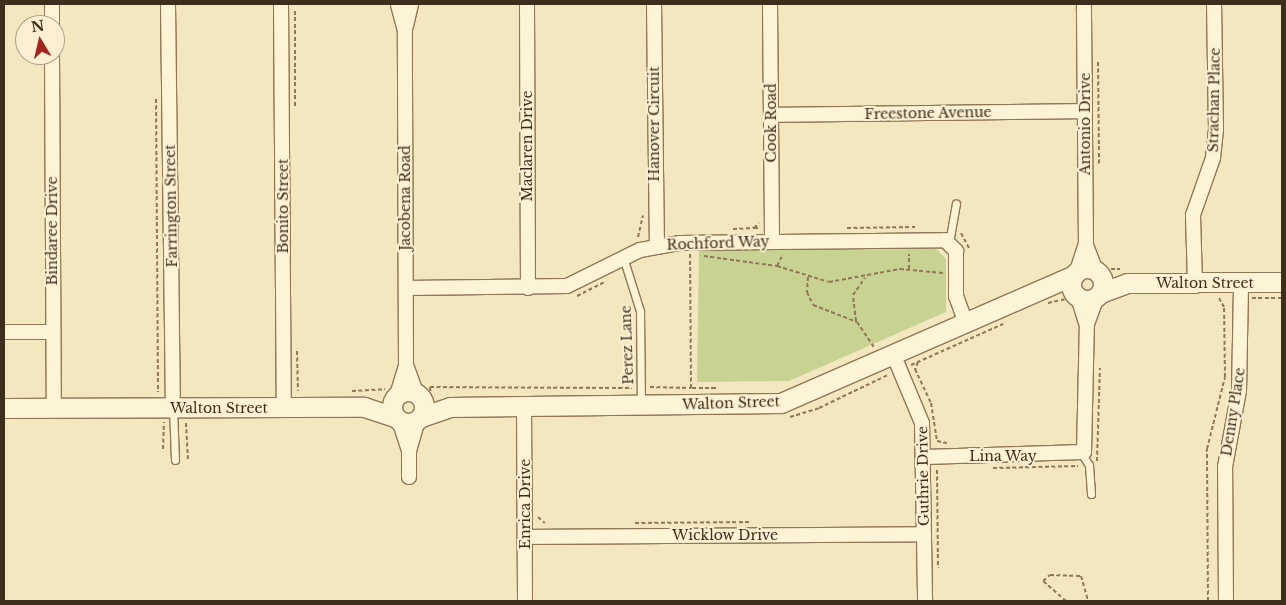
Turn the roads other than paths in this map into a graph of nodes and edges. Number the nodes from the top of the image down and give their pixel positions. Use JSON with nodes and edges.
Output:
{"nodes":[{"id":1,"x":168,"y":4,"type":"edge"},
{"id":2,"x":281,"y":4,"type":"edge"},
{"id":3,"x":398,"y":4,"type":"edge"},
{"id":4,"x":411,"y":4,"type":"edge"},
{"id":5,"x":527,"y":4,"type":"edge"},
{"id":6,"x":654,"y":4,"type":"edge"},
{"id":7,"x":770,"y":4,"type":"edge"},
{"id":8,"x":1084,"y":4,"type":"edge"},
{"id":9,"x":1214,"y":4,"type":"edge"},
{"id":10,"x":405,"y":32,"type":"junction"},
{"id":11,"x":52,"y":65,"type":"edge"},
{"id":12,"x":1085,"y":112,"type":"junction"},
{"id":13,"x":771,"y":115,"type":"junction"},
{"id":14,"x":956,"y":204,"type":"dead end"},
{"id":15,"x":772,"y":235,"type":"junction"},
{"id":16,"x":656,"y":239,"type":"junction"},
{"id":17,"x":949,"y":243,"type":"junction"},
{"id":18,"x":1086,"y":244,"type":"junction"},
{"id":19,"x":623,"y":257,"type":"junction"},
{"id":20,"x":1098,"y":272,"type":"junction"},
{"id":21,"x":1075,"y":273,"type":"junction"},
{"id":22,"x":1282,"y":282,"type":"edge"},
{"id":23,"x":1127,"y":283,"type":"junction"},
{"id":24,"x":1195,"y":283,"type":"junction"},
{"id":25,"x":1241,"y":283,"type":"junction"},
{"id":26,"x":406,"y":288,"type":"junction"},
{"id":27,"x":528,"y":288,"type":"junction"},
{"id":28,"x":1049,"y":289,"type":"junction"},
{"id":29,"x":1076,"y":295,"type":"junction"},
{"id":30,"x":1098,"y":295,"type":"junction"},
{"id":31,"x":966,"y":324,"type":"junction"},
{"id":32,"x":1086,"y":324,"type":"junction"},
{"id":33,"x":4,"y":332,"type":"edge"},
{"id":34,"x":53,"y":332,"type":"junction"},
{"id":35,"x":880,"y":352,"type":"junction"},
{"id":36,"x":4,"y":396,"type":"edge"},
{"id":37,"x":284,"y":399,"type":"junction"},
{"id":38,"x":173,"y":400,"type":"junction"},
{"id":39,"x":402,"y":400,"type":"junction"},
{"id":40,"x":54,"y":405,"type":"junction"},
{"id":41,"x":524,"y":406,"type":"junction"},
{"id":42,"x":641,"y":406,"type":"junction"},
{"id":43,"x":450,"y":407,"type":"junction"},
{"id":44,"x":4,"y":408,"type":"edge"},
{"id":45,"x":419,"y":418,"type":"junction"},
{"id":46,"x":409,"y":451,"type":"junction"},
{"id":47,"x":1082,"y":454,"type":"junction"},
{"id":48,"x":924,"y":457,"type":"junction"},
{"id":49,"x":175,"y":460,"type":"dead end"},
{"id":50,"x":409,"y":477,"type":"dead end"},
{"id":51,"x":1091,"y":494,"type":"dead end"},
{"id":52,"x":924,"y":534,"type":"junction"},
{"id":53,"x":525,"y":537,"type":"junction"},
{"id":54,"x":525,"y":601,"type":"edge"},
{"id":55,"x":925,"y":601,"type":"edge"},
{"id":56,"x":1226,"y":601,"type":"edge"}],
"edges":[{"from":1,"to":38,"type":"street","name":"Farrington Street"},
{"from":2,"to":37,"type":"street","name":"Bonito Street"},
{"from":3,"to":10,"type":"street","name":"Jacobena Road"},
{"from":4,"to":10,"type":"street","name":"Jacobena Road"},
{"from":5,"to":27,"type":"street","name":"Maclaren Drive"},
{"from":6,"to":16,"type":"street","name":"Hanover Circuit"},
{"from":7,"to":13,"type":"street","name":"Cook Road"},
{"from":8,"to":12,"type":"street","name":"Antonio Drive"},
{"from":9,"to":24,"type":"street","name":"Strachan Place"},
{"from":10,"to":26,"type":"street","name":"Jacobena Road"},
{"from":11,"to":34,"type":"street","name":"Bindaree Drive"},
{"from":12,"to":13,"type":"street","name":"Freestone Avenue"},
{"from":12,"to":18,"type":"street","name":"Antonio Drive"},
{"from":13,"to":15,"type":"street","name":"Cook Road"},
{"from":14,"to":17,"type":"lane"},
{"from":15,"to":16,"type":"street","name":"Rochford Way"},
{"from":15,"to":17,"type":"street","name":"Rochford Way"},
{"from":16,"to":19,"type":"street","name":"Rochford Way"},
{"from":17,"to":31,"type":"street"},
{"from":18,"to":20,"type":"street","name":"Antonio Drive"},
{"from":18,"to":21,"type":"street","name":"Antonio Drive"},
{"from":19,"to":27,"type":"street","name":"Rochford Way"},
{"from":19,"to":42,"type":"lane","name":"Perez Lane"},
{"from":20,"to":21,"type":"street","name":"Walton Street"},
{"from":20,"to":23,"type":"street","name":"Walton Street"},
{"from":20,"to":30,"type":"street"},
{"from":21,"to":28,"type":"street","name":"Walton Street"},
{"from":21,"to":29,"type":"street"},
{"from":22,"to":25,"type":"street","name":"Walton Street"},
{"from":23,"to":24,"type":"street","name":"Walton Street"},
{"from":23,"to":30,"type":"street","name":"Walton Street"},
{"from":24,"to":25,"type":"street","name":"Walton Street"},
{"from":25,"to":56,"type":"street","name":"Denny Place"},
{"from":26,"to":27,"type":"street","name":"Rochford Way"},
{"from":26,"to":39,"type":"street","name":"Jacobena Road"},
{"from":28,"to":29,"type":"street"},
{"from":28,"to":31,"type":"street","name":"Walton Street"},
{"from":29,"to":30,"type":"street"},
{"from":29,"to":32,"type":"street"},
{"from":30,"to":32,"type":"street"},
{"from":31,"to":35,"type":"street","name":"Walton Street"},
{"from":32,"to":47,"type":"street"},
{"from":33,"to":34,"type":"street"},
{"from":34,"to":40,"type":"street","name":"Bindaree Drive"},
{"from":35,"to":42,"type":"street","name":"Walton Street"},
{"from":35,"to":48,"type":"street","name":"Guthrie Drive"},
{"from":36,"to":40,"type":"street","name":"Walton Street"},
{"from":37,"to":38,"type":"street","name":"Walton Street"},
{"from":37,"to":39,"type":"street","name":"Walton Street"},
{"from":38,"to":40,"type":"street","name":"Walton Street"},
{"from":38,"to":49,"type":"lane"},
{"from":39,"to":43,"type":"street","name":"Walton Street"},
{"from":39,"to":45,"type":"street"},
{"from":39,"to":46,"type":"street"},
{"from":40,"to":44,"type":"street","name":"Walton Street"},
{"from":41,"to":42,"type":"street","name":"Walton Street"},
{"from":41,"to":43,"type":"street","name":"Walton Street"},
{"from":41,"to":53,"type":"street","name":"Enrica Drive"},
{"from":43,"to":45,"type":"street","name":"Walton Street"},
{"from":45,"to":46,"type":"street"},
{"from":46,"to":50,"type":"street"},
{"from":47,"to":48,"type":"street","name":"Lina Way"},
{"from":47,"to":51,"type":"lane"},
{"from":48,"to":52,"type":"street","name":"Guthrie Drive"},
{"from":52,"to":53,"type":"street","name":"Wicklow Drive"},
{"from":52,"to":55,"type":"street","name":"Guthrie Drive"},
{"from":53,"to":54,"type":"street","name":"Enrica Drive"}]}
